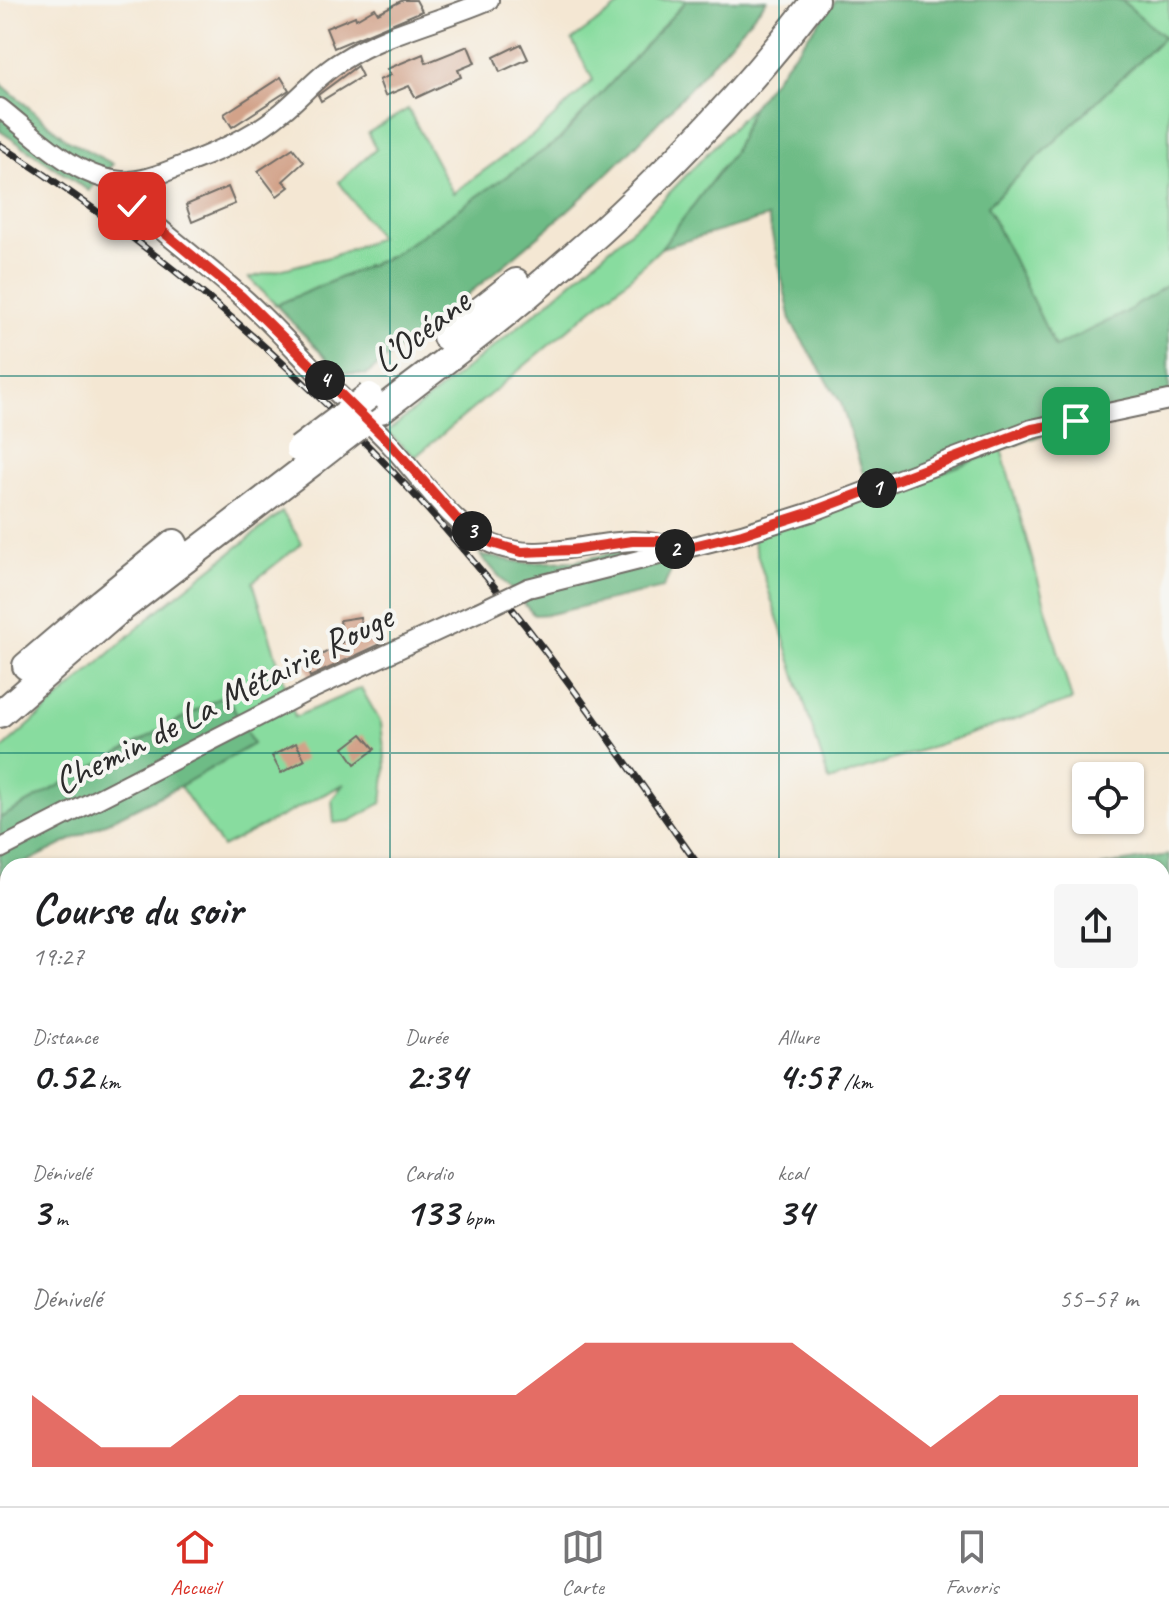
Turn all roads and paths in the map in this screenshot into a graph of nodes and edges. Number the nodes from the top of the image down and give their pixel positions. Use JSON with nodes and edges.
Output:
{"nodes":[{"id":1,"x":489,"y":0,"type":"edge"},
{"id":2,"x":792,"y":0,"type":"edge"},
{"id":3,"x":815,"y":0,"type":"edge"},
{"id":4,"x":0,"y":108,"type":"edge"},
{"id":5,"x":109,"y":179,"type":"junction"},
{"id":6,"x":1169,"y":400,"type":"edge"},
{"id":7,"x":375,"y":403,"type":"junction"},
{"id":8,"x":306,"y":455,"type":"junction"},
{"id":9,"x":677,"y":550,"type":"junction"},
{"id":10,"x":0,"y":690,"type":"edge"},
{"id":11,"x":0,"y":714,"type":"edge"},
{"id":12,"x":0,"y":849,"type":"edge"}],
"edges":[{"from":1,"to":5,"type":"street"},
{"from":2,"to":7,"type":"highway","name":"L’Océane"},
{"from":3,"to":7,"type":"highway","name":"L’Océane"},
{"from":4,"to":5,"type":"street"},
{"from":5,"to":9,"type":"street"},
{"from":6,"to":9,"type":"street","name":"Chemin de La Métairie Rouge"},
{"from":7,"to":8,"type":"highway","name":"L’Océane","bridge":true},
{"from":8,"to":10,"type":"highway","name":"L’Océane"},
{"from":8,"to":11,"type":"highway","name":"L’Océane"},
{"from":9,"to":12,"type":"street","name":"Chemin de La Métairie Rouge","bridge":true}]}
